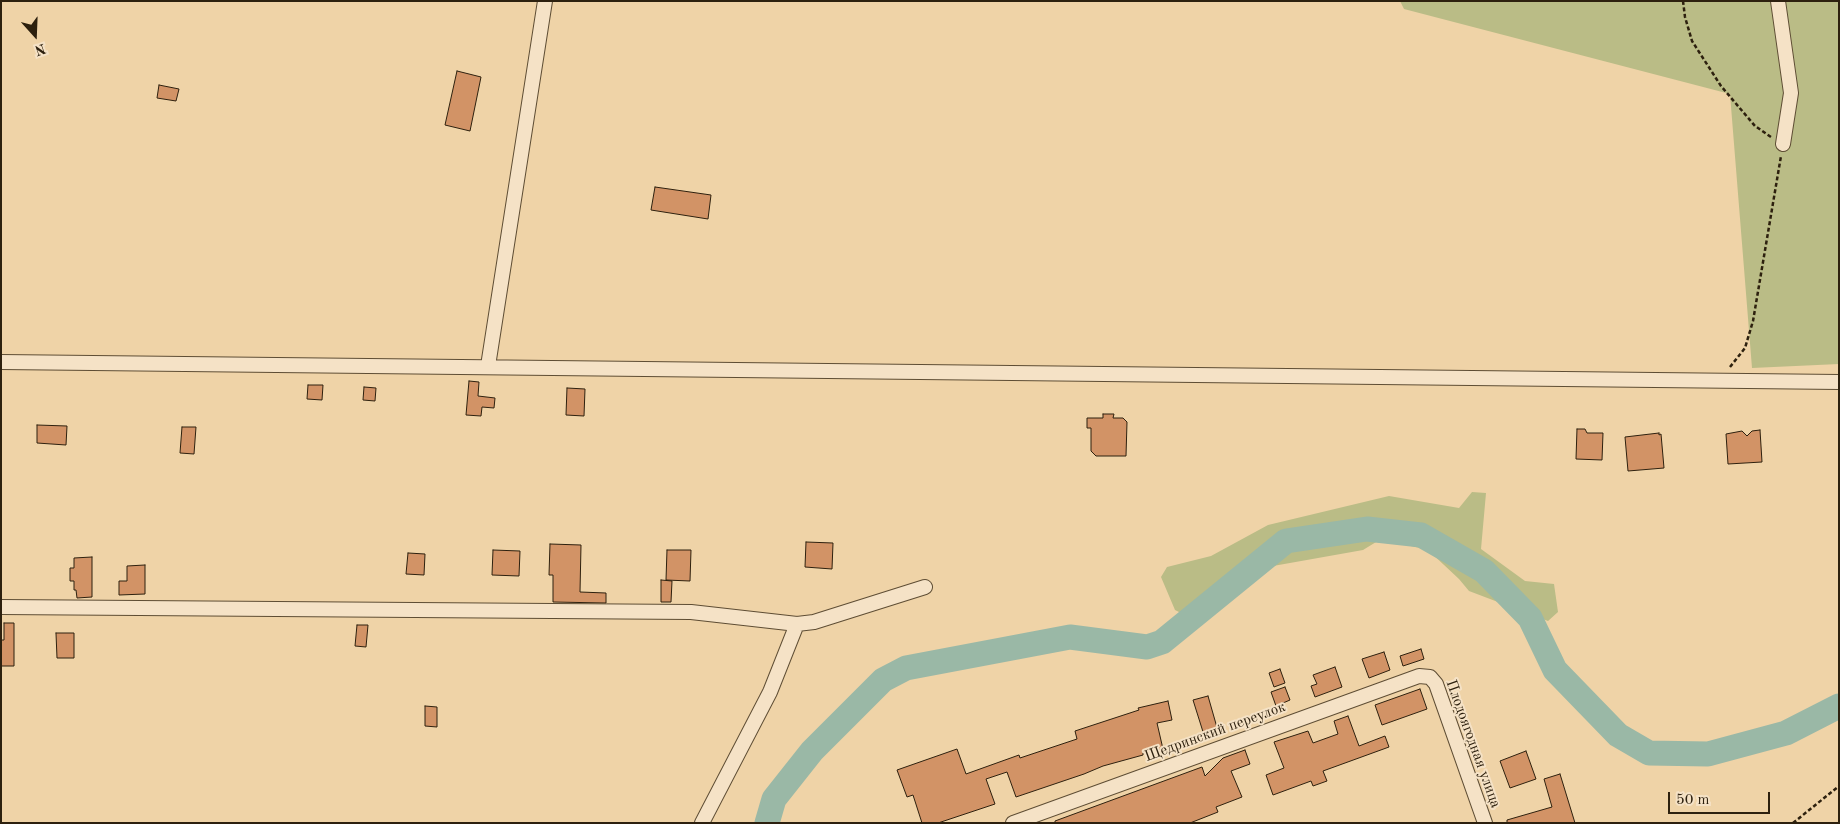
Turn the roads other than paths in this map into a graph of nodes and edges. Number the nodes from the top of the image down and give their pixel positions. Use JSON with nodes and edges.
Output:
{"nodes":[{"id":1,"x":545,"y":1,"type":"edge"},
{"id":2,"x":1778,"y":1,"type":"edge"},
{"id":3,"x":1783,"y":144,"type":"road end"},
{"id":4,"x":1,"y":362,"type":"edge"},
{"id":5,"x":488,"y":366,"type":"junction"},
{"id":6,"x":1839,"y":382,"type":"edge"},
{"id":7,"x":925,"y":587,"type":"dead end"},
{"id":8,"x":1,"y":606,"type":"edge"},
{"id":9,"x":797,"y":624,"type":"junction"},
{"id":10,"x":1430,"y":677,"type":"joint"},
{"id":11,"x":702,"y":823,"type":"edge"},
{"id":12,"x":1013,"y":823,"type":"edge"},
{"id":13,"x":1485,"y":823,"type":"edge"}],
"edges":[{"from":1,"to":5,"type":"street"},
{"from":2,"to":3,"type":"street"},
{"from":4,"to":5,"type":"street"},
{"from":5,"to":6,"type":"street"},
{"from":7,"to":9,"type":"street"},
{"from":8,"to":9,"type":"street"},
{"from":9,"to":11,"type":"street"},
{"from":10,"to":12,"type":"street","name":"Щедринский переулок"},
{"from":10,"to":13,"type":"street","name":"Плодоягодная улица"}]}
